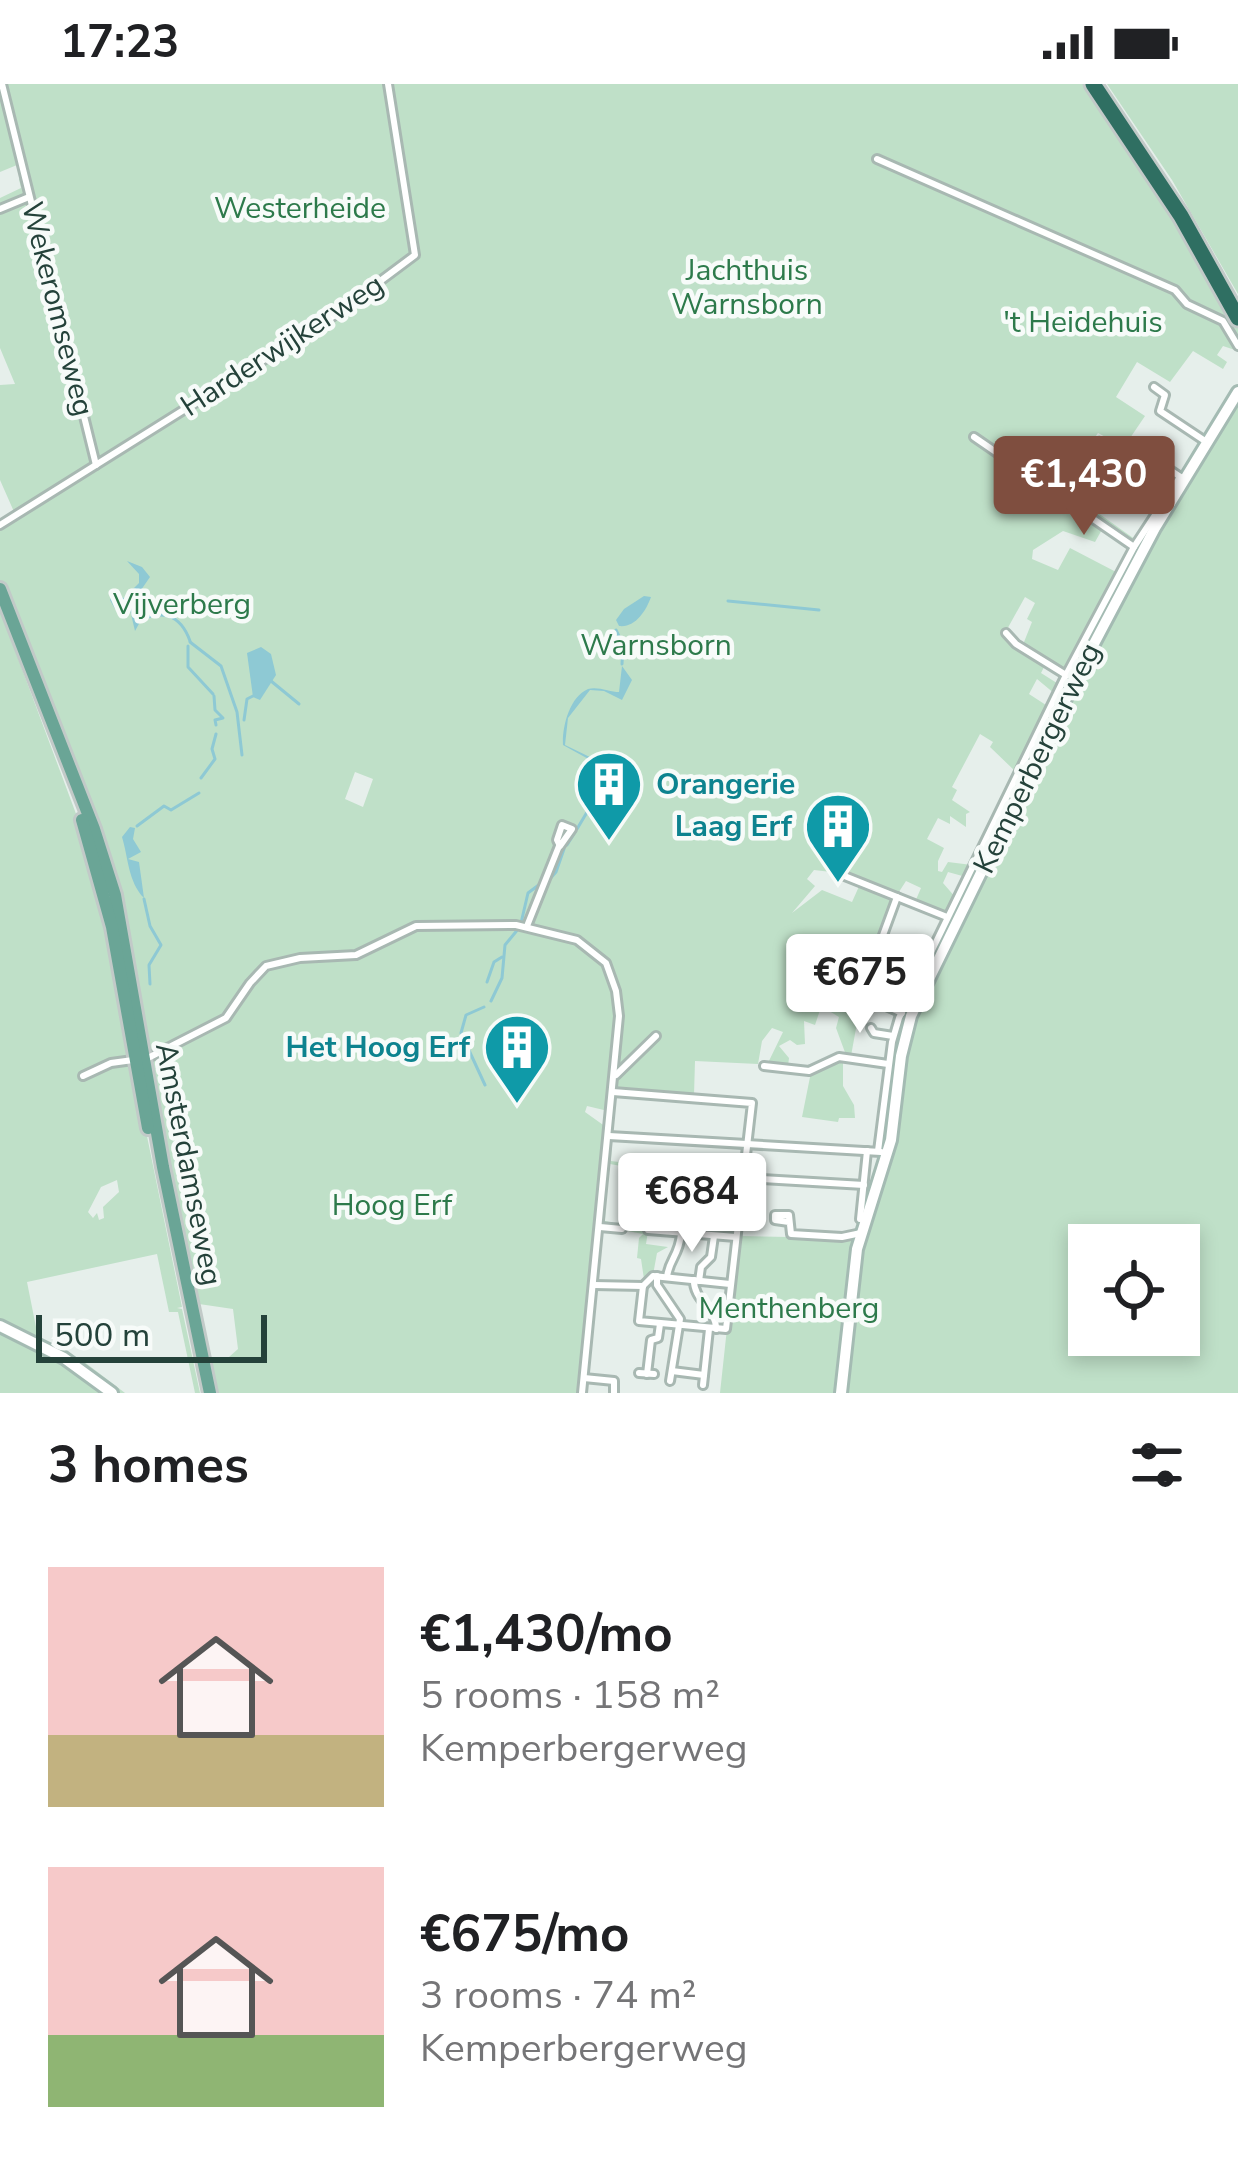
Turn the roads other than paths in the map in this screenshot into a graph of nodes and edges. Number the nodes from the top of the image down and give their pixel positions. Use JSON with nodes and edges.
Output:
{"nodes":[{"id":1,"x":2,"y":84,"type":"edge"},
{"id":2,"x":388,"y":84,"type":"edge"},
{"id":3,"x":1097,"y":84,"type":"edge"},
{"id":4,"x":877,"y":159,"type":"dead end"},
{"id":5,"x":29,"y":197,"type":"junction"},
{"id":6,"x":0,"y":209,"type":"edge"},
{"id":7,"x":1238,"y":302,"type":"edge"},
{"id":8,"x":1238,"y":318,"type":"edge"},
{"id":9,"x":1238,"y":346,"type":"edge"},
{"id":10,"x":1154,"y":387,"type":"dead end"},
{"id":11,"x":1238,"y":392,"type":"edge"},
{"id":12,"x":974,"y":437,"type":"dead end"},
{"id":13,"x":1207,"y":442,"type":"junction"},
{"id":14,"x":1140,"y":450,"type":"dead end"},
{"id":15,"x":97,"y":465,"type":"junction"},
{"id":16,"x":1182,"y":478,"type":"junction"},
{"id":17,"x":0,"y":525,"type":"edge"},
{"id":18,"x":1152,"y":526,"type":"junction"},
{"id":19,"x":1134,"y":547,"type":"junction"},
{"id":20,"x":0,"y":589,"type":"edge"},
{"id":21,"x":0,"y":606,"type":"edge"},
{"id":22,"x":1006,"y":633,"type":"dead end"},
{"id":23,"x":1066,"y":675,"type":"junction"},
{"id":24,"x":559,"y":846,"type":"junction"},
{"id":25,"x":836,"y":873,"type":"dead end"},
{"id":26,"x":897,"y":897,"type":"junction"},
{"id":27,"x":947,"y":917,"type":"junction"},
{"id":28,"x":526,"y":927,"type":"junction"},
{"id":29,"x":120,"y":944,"type":"junction"},
{"id":30,"x":906,"y":1015,"type":"junction"},
{"id":31,"x":872,"y":1034,"type":"dead end"},
{"id":32,"x":656,"y":1036,"type":"dead end"},
{"id":33,"x":893,"y":1036,"type":"junction"},
{"id":34,"x":140,"y":1059,"type":"junction"},
{"id":35,"x":890,"y":1063,"type":"junction"},
{"id":36,"x":619,"y":1066,"type":"junction"},
{"id":37,"x":764,"y":1066,"type":"dead end"},
{"id":38,"x":83,"y":1076,"type":"dead end"},
{"id":39,"x":614,"y":1092,"type":"junction"},
{"id":40,"x":609,"y":1136,"type":"junction"},
{"id":41,"x":748,"y":1144,"type":"junction"},
{"id":42,"x":867,"y":1151,"type":"junction"},
{"id":43,"x":884,"y":1151,"type":"junction"},
{"id":44,"x":743,"y":1182,"type":"junction"},
{"id":45,"x":696,"y":1184,"type":"junction"},
{"id":46,"x":863,"y":1185,"type":"junction"},
{"id":47,"x":860,"y":1219,"type":"dead end"},
{"id":48,"x":789,"y":1222,"type":"dead end"},
{"id":49,"x":600,"y":1227,"type":"junction"},
{"id":50,"x":622,"y":1229,"type":"dead end"},
{"id":51,"x":861,"y":1233,"type":"junction"},
{"id":52,"x":686,"y":1234,"type":"junction"},
{"id":53,"x":714,"y":1236,"type":"junction"},
{"id":54,"x":736,"y":1237,"type":"junction"},
{"id":55,"x":657,"y":1276,"type":"junction"},
{"id":56,"x":667,"y":1277,"type":"junction"},
{"id":57,"x":696,"y":1281,"type":"junction"},
{"id":58,"x":731,"y":1285,"type":"junction"},
{"id":59,"x":594,"y":1286,"type":"junction"},
{"id":60,"x":644,"y":1286,"type":"junction"},
{"id":61,"x":661,"y":1323,"type":"junction"},
{"id":62,"x":680,"y":1325,"type":"junction"},
{"id":63,"x":0,"y":1326,"type":"edge"},
{"id":64,"x":717,"y":1329,"type":"junction"},
{"id":65,"x":647,"y":1374,"type":"dead end"},
{"id":66,"x":584,"y":1378,"type":"junction"},
{"id":67,"x":611,"y":1392,"type":"edge"},
{"id":68,"x":112,"y":1393,"type":"edge"},
{"id":69,"x":206,"y":1393,"type":"edge"},
{"id":70,"x":583,"y":1393,"type":"edge"},
{"id":71,"x":841,"y":1393,"type":"edge"}],
"edges":[{"from":1,"to":5,"type":"street","name":"Wekeromseweg"},
{"from":2,"to":15,"type":"street","name":"Harderwijkerweg"},
{"from":3,"to":7,"type":"highway"},
{"from":3,"to":8,"type":"highway"},
{"from":4,"to":9,"type":"street"},
{"from":5,"to":6,"type":"street"},
{"from":5,"to":15,"type":"street","name":"Wekeromseweg"},
{"from":10,"to":13,"type":"street"},
{"from":11,"to":13,"type":"main road","name":"Kemperbergerweg"},
{"from":12,"to":19,"type":"street"},
{"from":13,"to":16,"type":"main road","name":"Kemperbergerweg"},
{"from":14,"to":16,"type":"street"},
{"from":15,"to":17,"type":"street","name":"Harderwijkerweg"},
{"from":16,"to":18,"type":"main road","name":"Kemperbergerweg"},
{"from":18,"to":19,"type":"street","name":"Kemperbergerweg"},
{"from":18,"to":30,"type":"main road","name":"Kemperbergerweg"},
{"from":19,"to":23,"type":"street","name":"Kemperbergerweg"},
{"from":20,"to":29,"type":"main road","name":"Amsterdamseweg"},
{"from":21,"to":29,"type":"main road","name":"Amsterdamseweg"},
{"from":22,"to":23,"type":"street","name":"Kemperbergerweg"},
{"from":23,"to":27,"type":"street","name":"Kemperbergerweg"},
{"from":24,"to":24,"type":"street"},
{"from":24,"to":28,"type":"street"},
{"from":25,"to":26,"type":"street"},
{"from":26,"to":27,"type":"street"},
{"from":26,"to":30,"type":"street"},
{"from":27,"to":30,"type":"street","name":"Kemperbergerweg"},
{"from":28,"to":34,"type":"street"},
{"from":28,"to":36,"type":"street"},
{"from":29,"to":34,"type":"main road","name":"Amsterdamseweg"},
{"from":30,"to":33,"type":"street","name":"Kemperbergerweg"},
{"from":30,"to":43,"type":"main road","name":"Kemperbergerweg"},
{"from":31,"to":33,"type":"street"},
{"from":32,"to":36,"type":"street"},
{"from":33,"to":35,"type":"street","name":"Kemperbergerweg"},
{"from":34,"to":38,"type":"street"},
{"from":34,"to":69,"type":"main road","name":"Amsterdamseweg"},
{"from":35,"to":37,"type":"street"},
{"from":35,"to":43,"type":"street","name":"Kemperbergerweg"},
{"from":36,"to":39,"type":"street"},
{"from":39,"to":40,"type":"street"},
{"from":39,"to":41,"type":"street"},
{"from":40,"to":41,"type":"street"},
{"from":40,"to":49,"type":"street"},
{"from":41,"to":42,"type":"street"},
{"from":41,"to":44,"type":"street"},
{"from":42,"to":43,"type":"street"},
{"from":42,"to":46,"type":"street"},
{"from":43,"to":51,"type":"main road","name":"Kemperbergerweg"},
{"from":44,"to":45,"type":"street"},
{"from":44,"to":46,"type":"street"},
{"from":44,"to":54,"type":"street"},
{"from":45,"to":52,"type":"street"},
{"from":45,"to":52,"type":"street"},
{"from":46,"to":47,"type":"street"},
{"from":48,"to":51,"type":"street"},
{"from":49,"to":50,"type":"street"},
{"from":49,"to":59,"type":"street"},
{"from":51,"to":71,"type":"main road","name":"Kemperbergerweg"},
{"from":52,"to":53,"type":"street"},
{"from":52,"to":56,"type":"street"},
{"from":53,"to":54,"type":"street"},
{"from":53,"to":57,"type":"street"},
{"from":54,"to":58,"type":"street"},
{"from":55,"to":56,"type":"street"},
{"from":55,"to":60,"type":"street"},
{"from":55,"to":62,"type":"street"},
{"from":56,"to":57,"type":"street"},
{"from":57,"to":58,"type":"street"},
{"from":57,"to":64,"type":"street"},
{"from":58,"to":64,"type":"street"},
{"from":59,"to":60,"type":"street"},
{"from":59,"to":66,"type":"street"},
{"from":60,"to":61,"type":"street"},
{"from":61,"to":62,"type":"street"},
{"from":61,"to":65,"type":"street"},
{"from":62,"to":64,"type":"street"},
{"from":62,"to":64,"type":"street"},
{"from":63,"to":68,"type":"main road"},
{"from":66,"to":67,"type":"street"},
{"from":66,"to":70,"type":"street"}]}
